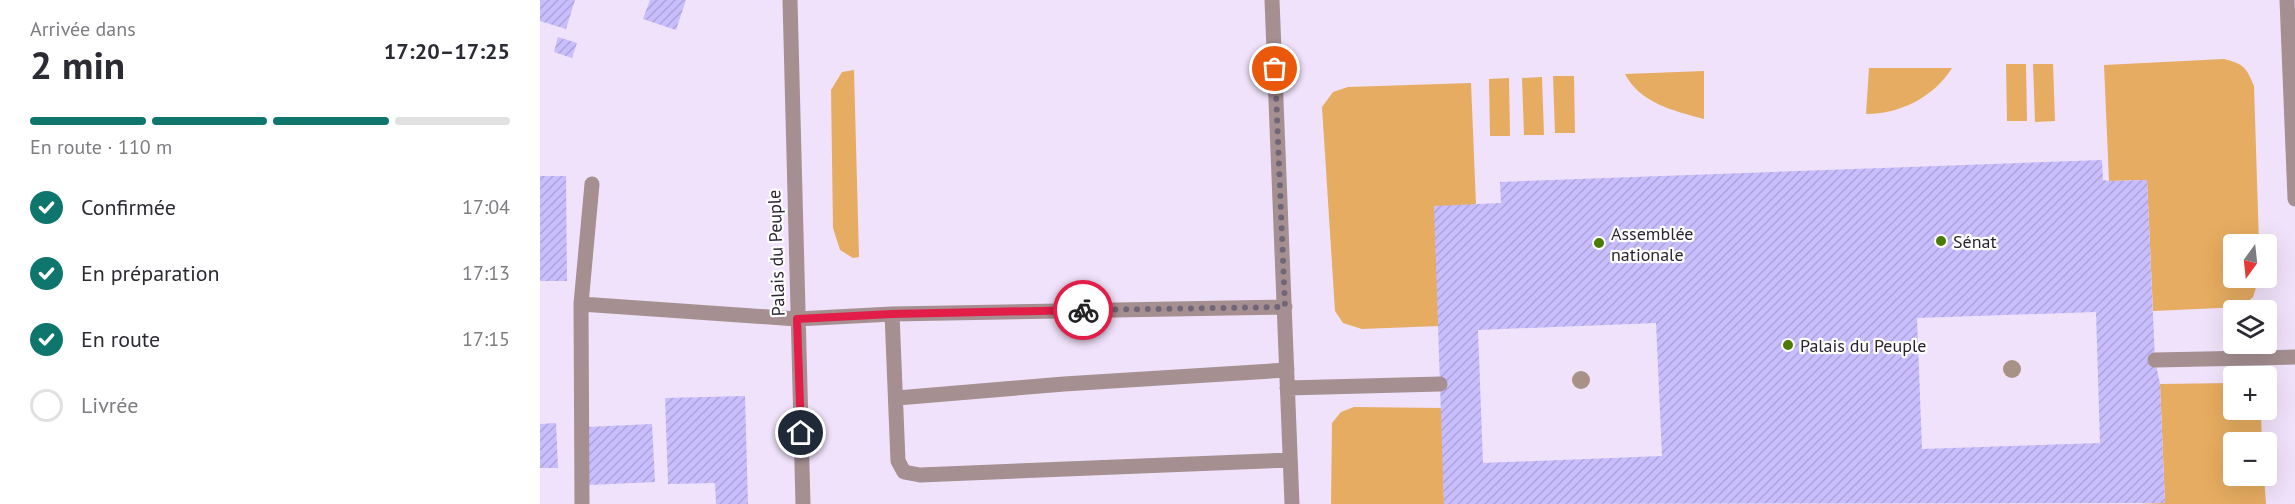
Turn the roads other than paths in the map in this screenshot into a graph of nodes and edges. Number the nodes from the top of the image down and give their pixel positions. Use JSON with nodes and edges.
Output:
{"nodes":[{"id":1,"x":1272,"y":0,"type":"edge"},
{"id":2,"x":2287,"y":0,"type":"edge"},
{"id":3,"x":788,"y":1,"type":"edge"},
{"id":4,"x":592,"y":184,"type":"dead end"},
{"id":5,"x":2295,"y":199,"type":"edge"},
{"id":6,"x":582,"y":304,"type":"junction"},
{"id":7,"x":1285,"y":307,"type":"junction"},
{"id":8,"x":892,"y":314,"type":"junction"},
{"id":9,"x":797,"y":319,"type":"junction"},
{"id":10,"x":2295,"y":357,"type":"edge"},
{"id":11,"x":2155,"y":360,"type":"dead end"},
{"id":12,"x":1287,"y":370,"type":"junction"},
{"id":13,"x":1440,"y":384,"type":"dead end"},
{"id":14,"x":1287,"y":388,"type":"junction"},
{"id":15,"x":897,"y":398,"type":"junction"},
{"id":16,"x":1290,"y":460,"type":"junction"},
{"id":17,"x":582,"y":504,"type":"edge"},
{"id":18,"x":803,"y":504,"type":"edge"},
{"id":19,"x":1292,"y":504,"type":"edge"}],
"edges":[{"from":1,"to":7,"type":"street"},
{"from":2,"to":5,"type":"street"},
{"from":3,"to":9,"type":"street","name":"Palais du Peuple"},
{"from":4,"to":6,"type":"street"},
{"from":6,"to":9,"type":"street"},
{"from":6,"to":17,"type":"street"},
{"from":7,"to":8,"type":"street"},
{"from":7,"to":12,"type":"street"},
{"from":8,"to":9,"type":"street"},
{"from":8,"to":15,"type":"street"},
{"from":9,"to":18,"type":"street","name":"Palais du Peuple"},
{"from":10,"to":11,"type":"street"},
{"from":12,"to":14,"type":"street"},
{"from":12,"to":15,"type":"street"},
{"from":13,"to":14,"type":"street"},
{"from":14,"to":16,"type":"street"},
{"from":15,"to":16,"type":"street"},
{"from":16,"to":19,"type":"street"}]}
